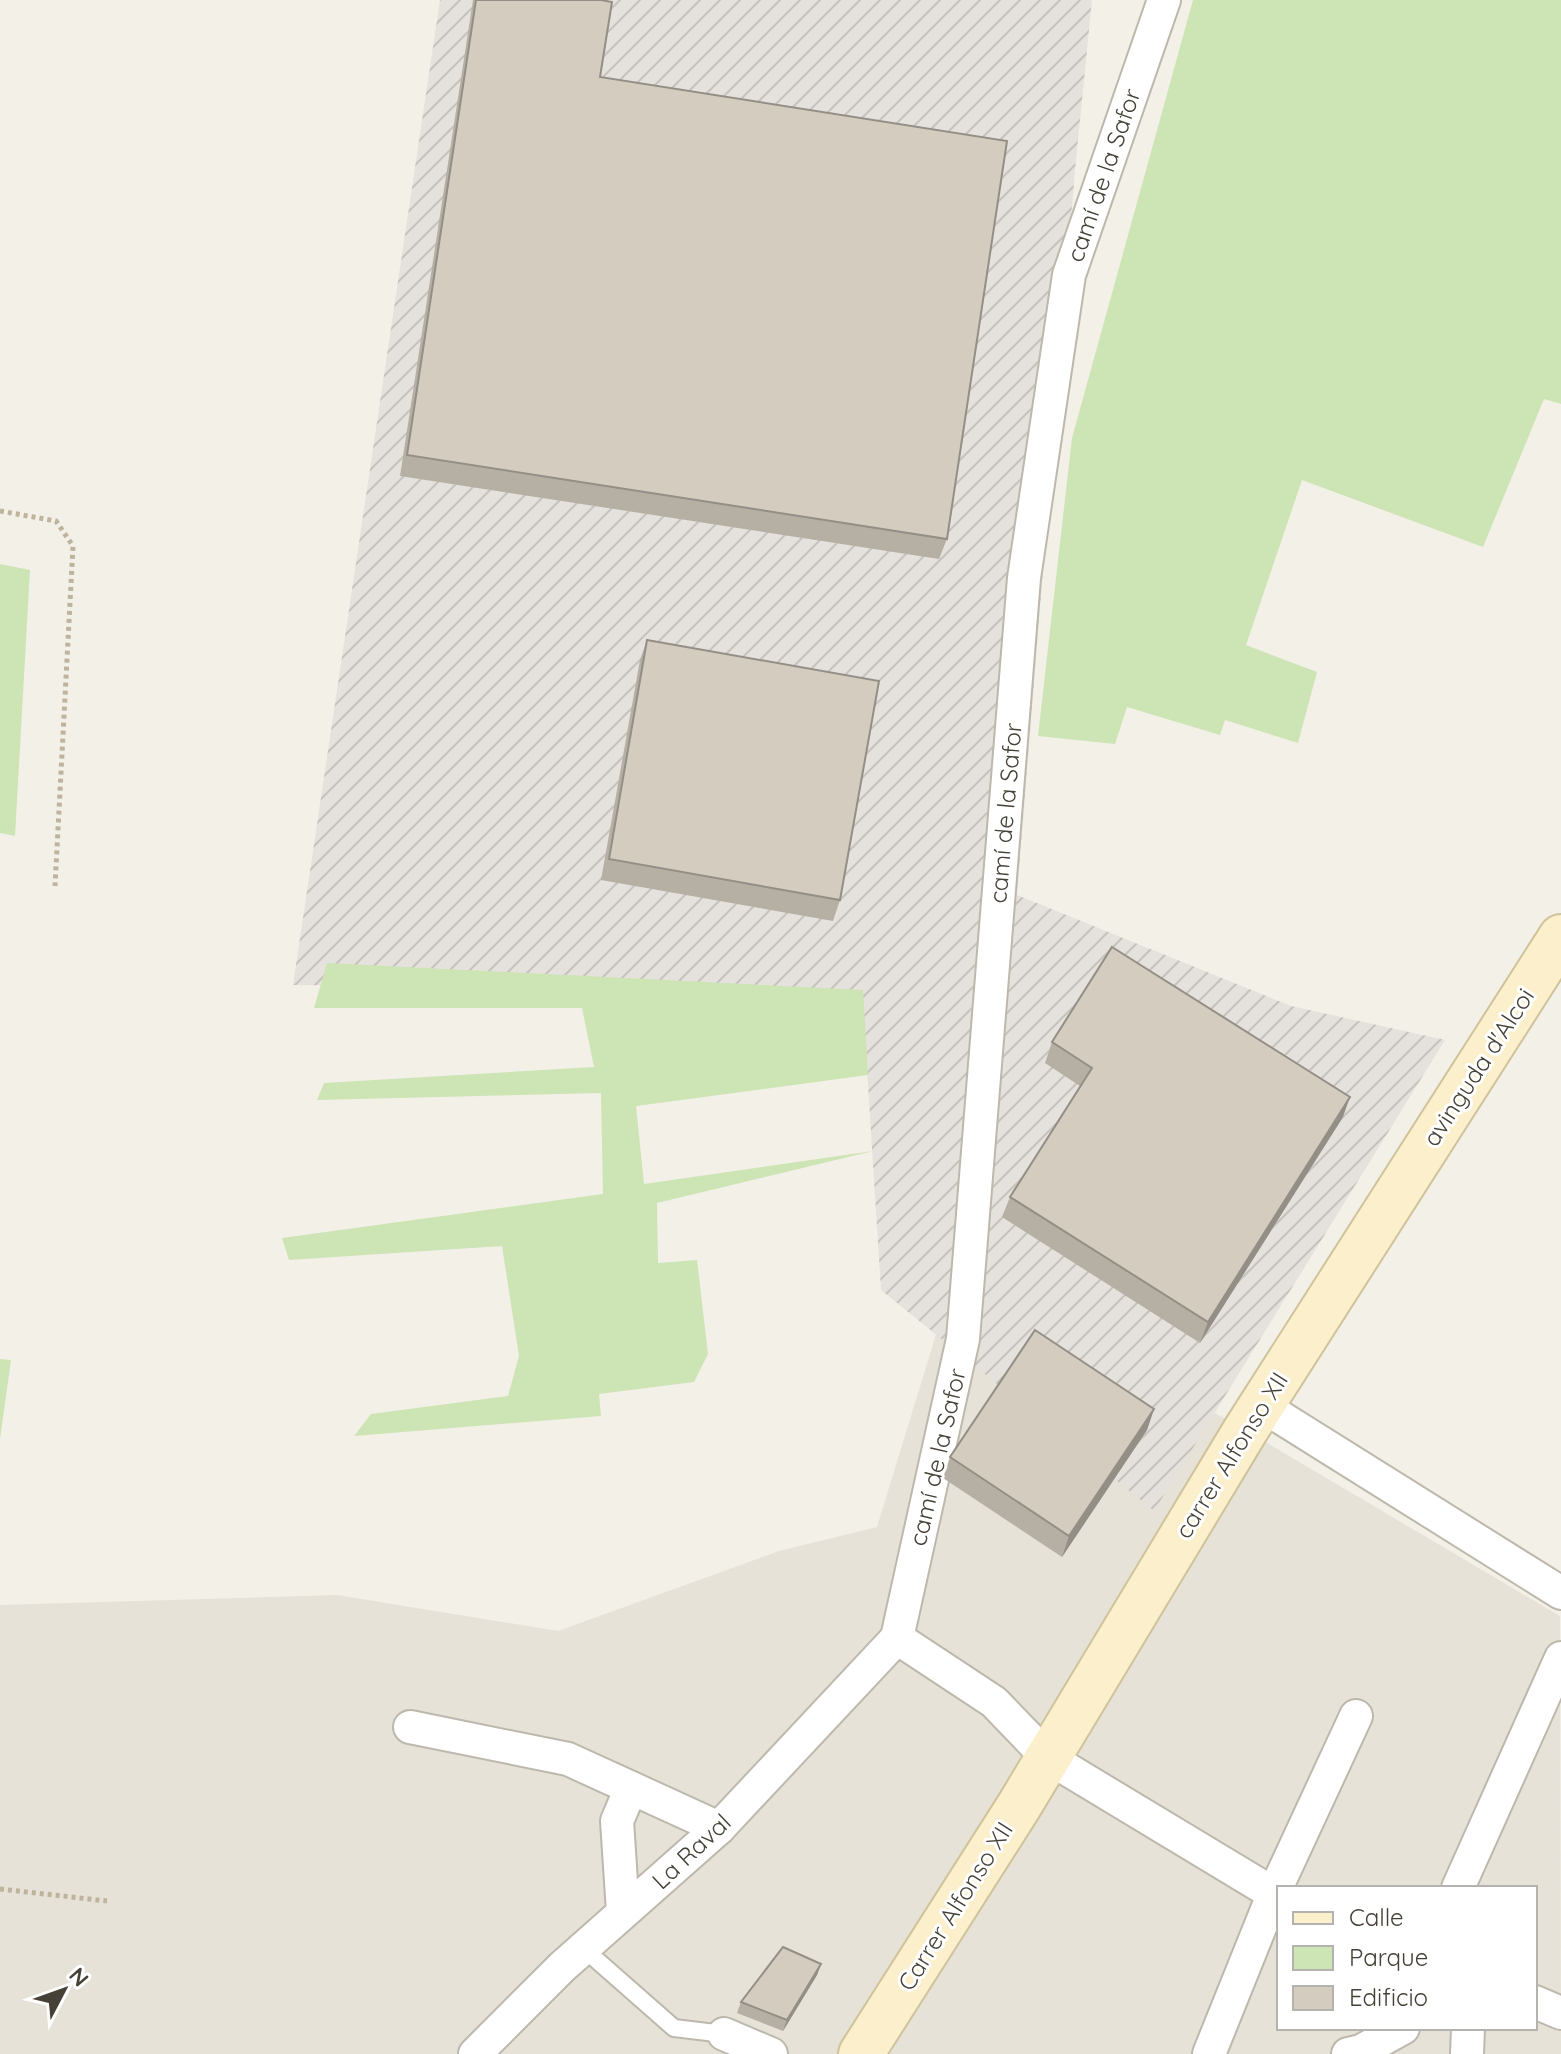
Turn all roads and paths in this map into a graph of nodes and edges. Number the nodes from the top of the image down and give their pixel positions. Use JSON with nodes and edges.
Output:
{"nodes":[{"id":1,"x":1164,"y":0,"type":"edge"},
{"id":2,"x":0,"y":511,"type":"edge"},
{"id":3,"x":55,"y":886,"type":"dead end"},
{"id":4,"x":1561,"y":937,"type":"edge"},
{"id":5,"x":1420,"y":1157,"type":"joint"},
{"id":6,"x":1261,"y":1405,"type":"junction"},
{"id":7,"x":1561,"y":1593,"type":"edge"},
{"id":8,"x":897,"y":1638,"type":"junction"},
{"id":9,"x":1561,"y":1658,"type":"edge"},
{"id":10,"x":1356,"y":1716,"type":"dead end"},
{"id":11,"x":410,"y":1727,"type":"dead end"},
{"id":12,"x":1047,"y":1757,"type":"junction"},
{"id":13,"x":631,"y":1788,"type":"junction"},
{"id":14,"x":719,"y":1828,"type":"junction"},
{"id":15,"x":1280,"y":1886,"type":"edge"},
{"id":16,"x":1459,"y":1886,"type":"edge"},
{"id":17,"x":0,"y":1889,"type":"edge"},
{"id":18,"x":1276,"y":1896,"type":"edge"},
{"id":19,"x":107,"y":1901,"type":"dead end"},
{"id":20,"x":623,"y":1912,"type":"junction"},
{"id":21,"x":583,"y":1948,"type":"junction"},
{"id":22,"x":1537,"y":2003,"type":"edge"},
{"id":23,"x":1561,"y":2013,"type":"edge"},
{"id":24,"x":1399,"y":2030,"type":"edge"},
{"id":25,"x":1468,"y":2030,"type":"edge"},
{"id":26,"x":724,"y":2034,"type":"joint"},
{"id":27,"x":475,"y":2054,"type":"edge"},
{"id":28,"x":771,"y":2054,"type":"edge"},
{"id":29,"x":861,"y":2054,"type":"edge"},
{"id":30,"x":1209,"y":2054,"type":"edge"},
{"id":31,"x":1348,"y":2054,"type":"edge"},
{"id":32,"x":1467,"y":2054,"type":"edge"}],
"edges":[{"from":1,"to":8,"type":"street","name":"camí de la Safor"},
{"from":2,"to":3,"type":"path"},
{"from":4,"to":5,"type":"street","name":"avinguda d'Alcoi"},
{"from":5,"to":6,"type":"street","name":"carrer Alfonso XII"},
{"from":6,"to":7,"type":"street"},
{"from":6,"to":12,"type":"street","name":"carrer Alfonso XII"},
{"from":8,"to":12,"type":"street"},
{"from":8,"to":14,"type":"street","name":"La Raval"},
{"from":9,"to":16,"type":"street"},
{"from":10,"to":15,"type":"street"},
{"from":11,"to":13,"type":"street"},
{"from":12,"to":18,"type":"street"},
{"from":12,"to":29,"type":"street","name":"Carrer Alfonso XII"},
{"from":13,"to":14,"type":"street"},
{"from":13,"to":20,"type":"street"},
{"from":14,"to":20,"type":"street","name":"La Raval"},
{"from":17,"to":19,"type":"path"},
{"from":18,"to":30,"type":"street"},
{"from":20,"to":21,"type":"street","name":"La Raval"},
{"from":21,"to":26,"type":"lane"},
{"from":21,"to":27,"type":"street","name":"La Raval"},
{"from":22,"to":23,"type":"street"},
{"from":24,"to":31,"type":"street"},
{"from":25,"to":32,"type":"street"},
{"from":26,"to":28,"type":"street"}]}
